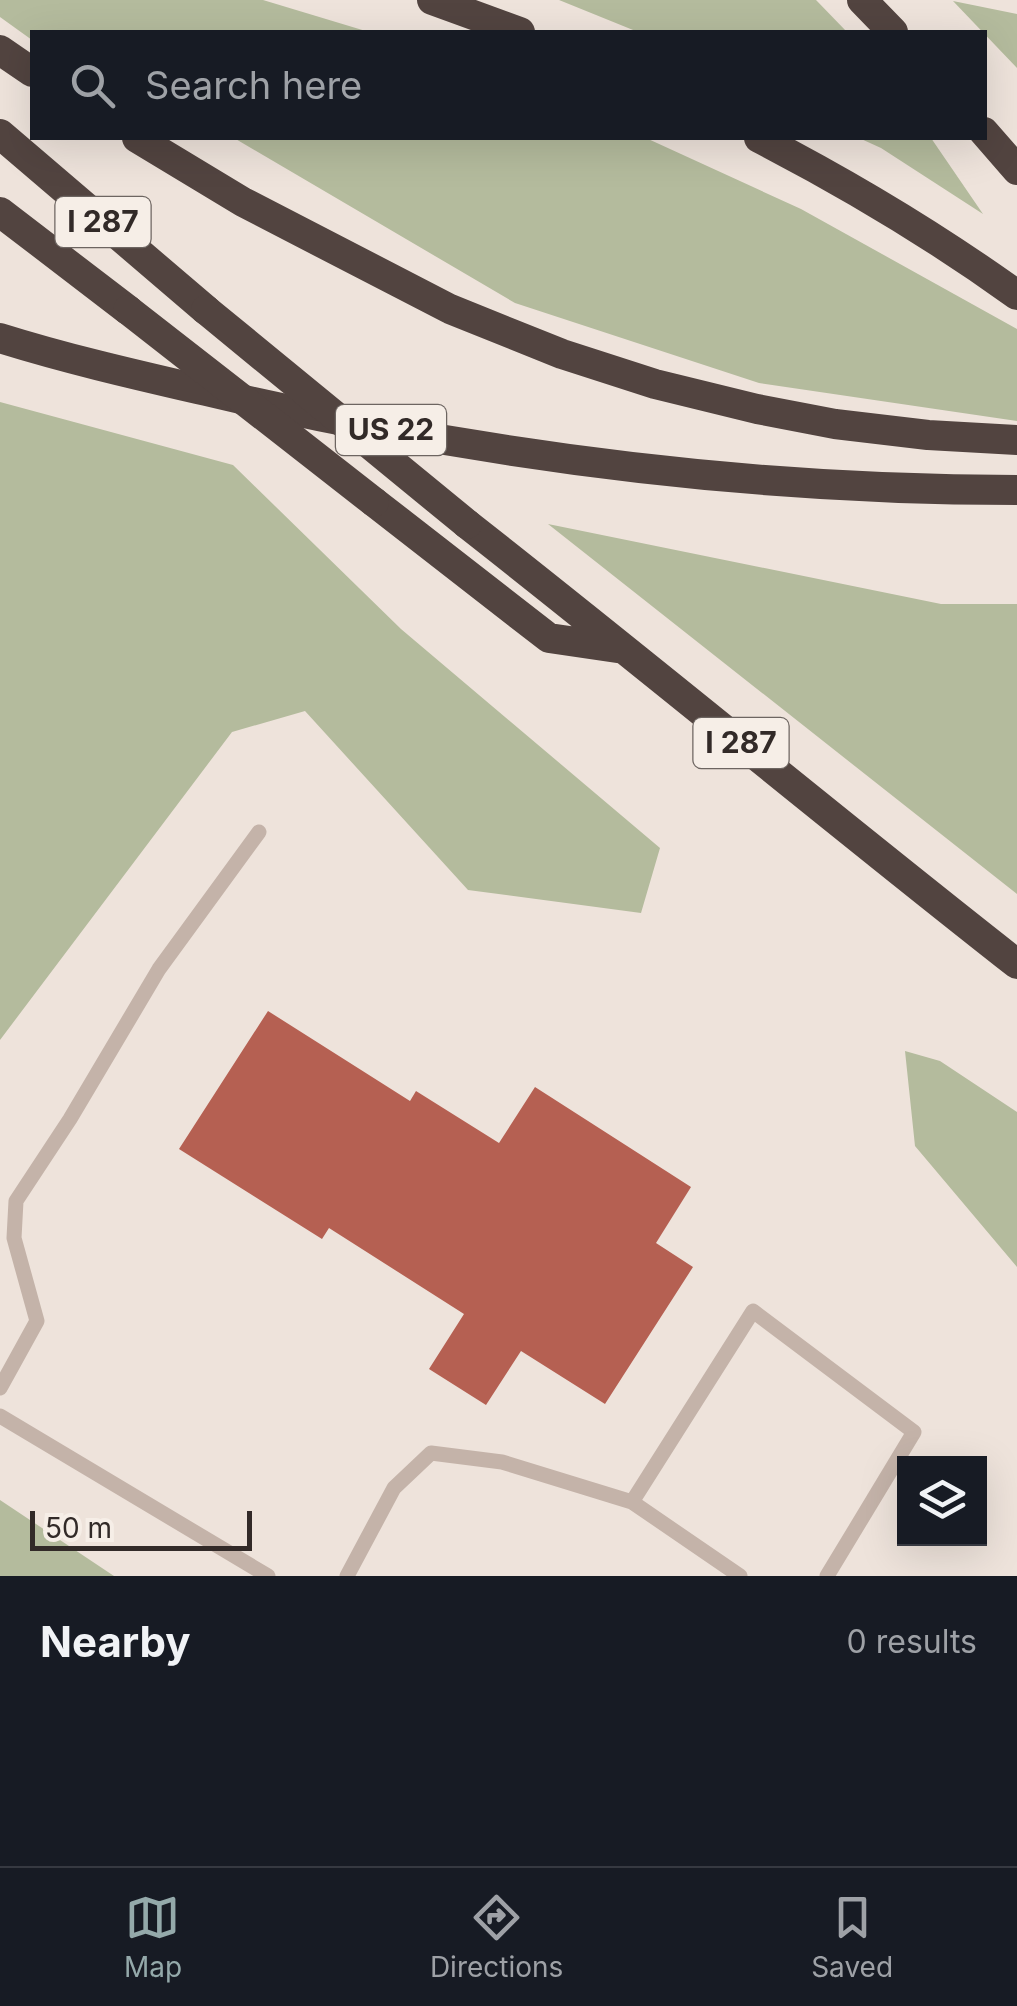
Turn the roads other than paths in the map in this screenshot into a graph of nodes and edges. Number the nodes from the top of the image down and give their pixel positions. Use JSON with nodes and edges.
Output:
{"nodes":[{"id":1,"x":432,"y":0,"type":"edge"},
{"id":2,"x":862,"y":0,"type":"edge"},
{"id":3,"x":514,"y":30,"type":"edge"},
{"id":4,"x":891,"y":30,"type":"edge"},
{"id":5,"x":0,"y":50,"type":"edge"},
{"id":6,"x":30,"y":71,"type":"edge"},
{"id":7,"x":0,"y":134,"type":"edge"},
{"id":8,"x":987,"y":135,"type":"edge"},
{"id":9,"x":139,"y":140,"type":"edge"},
{"id":10,"x":763,"y":140,"type":"edge"},
{"id":11,"x":1017,"y":170,"type":"edge"},
{"id":12,"x":0,"y":212,"type":"edge"},
{"id":13,"x":1017,"y":295,"type":"edge"},
{"id":14,"x":0,"y":338,"type":"edge"},
{"id":15,"x":1017,"y":440,"type":"edge"},
{"id":16,"x":1017,"y":490,"type":"edge"},
{"id":17,"x":627,"y":650,"type":"junction"},
{"id":18,"x":259,"y":832,"type":"dead end"},
{"id":19,"x":1017,"y":964,"type":"edge"},
{"id":20,"x":0,"y":1388,"type":"edge"},
{"id":21,"x":0,"y":1416,"type":"edge"},
{"id":22,"x":632,"y":1502,"type":"junction"},
{"id":23,"x":268,"y":1576,"type":"edge"},
{"id":24,"x":347,"y":1576,"type":"edge"},
{"id":25,"x":740,"y":1576,"type":"edge"},
{"id":26,"x":826,"y":1576,"type":"edge"}],
"edges":[{"from":1,"to":3,"type":"highway"},
{"from":2,"to":4,"type":"highway"},
{"from":5,"to":6,"type":"highway"},
{"from":7,"to":17,"type":"highway","number":"I 287","bridge":true},
{"from":8,"to":11,"type":"highway"},
{"from":9,"to":15,"type":"highway"},
{"from":10,"to":13,"type":"highway"},
{"from":12,"to":17,"type":"highway","bridge":true},
{"from":14,"to":16,"type":"highway","number":"US 22"},
{"from":17,"to":19,"type":"highway","number":"I 287"},
{"from":18,"to":20,"type":"lane"},
{"from":21,"to":23,"type":"lane"},
{"from":22,"to":24,"type":"lane"},
{"from":22,"to":25,"type":"lane"},
{"from":22,"to":26,"type":"lane"}]}
